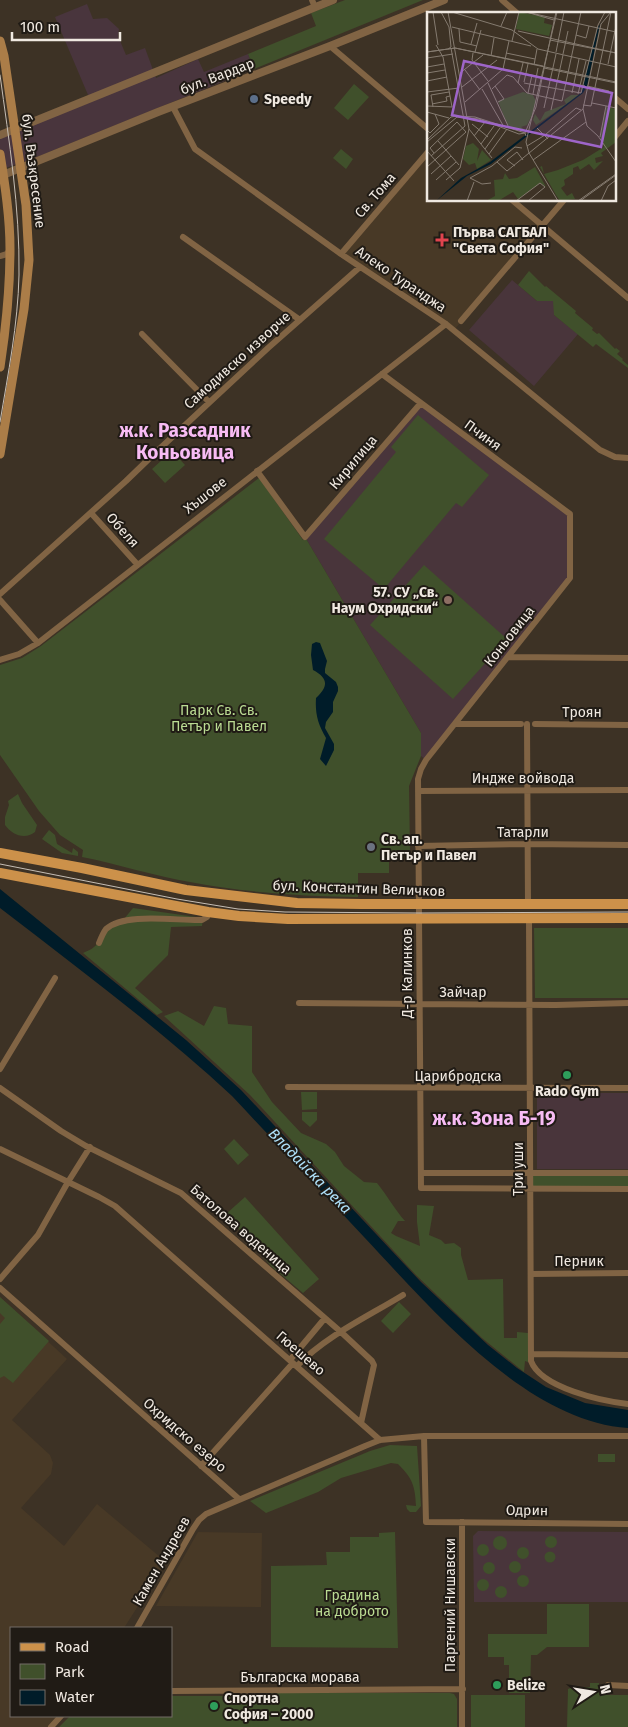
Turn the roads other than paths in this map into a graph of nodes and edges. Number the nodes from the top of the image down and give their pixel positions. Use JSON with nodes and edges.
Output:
{"nodes":[{"id":1,"x":332,"y":0,"type":"edge"},
{"id":2,"x":444,"y":0,"type":"edge"},
{"id":3,"x":502,"y":0,"type":"edge"},
{"id":4,"x":313,"y":4,"type":"edge"},
{"id":5,"x":516,"y":12,"type":"edge"},
{"id":6,"x":0,"y":41,"type":"edge"},
{"id":7,"x":330,"y":46,"type":"junction"},
{"id":8,"x":616,"y":99,"type":"edge"},
{"id":9,"x":173,"y":107,"type":"junction"},
{"id":10,"x":628,"y":109,"type":"edge"},
{"id":11,"x":628,"y":121,"type":"edge"},
{"id":12,"x":427,"y":128,"type":"edge"},
{"id":13,"x":15,"y":129,"type":"junction"},
{"id":14,"x":0,"y":134,"type":"edge"},
{"id":15,"x":616,"y":136,"type":"edge"},
{"id":16,"x":427,"y":153,"type":"edge"},
{"id":17,"x":0,"y":154,"type":"edge"},
{"id":18,"x":22,"y":168,"type":"junction"},
{"id":19,"x":1,"y":175,"type":"edge"},
{"id":20,"x":513,"y":201,"type":"edge"},
{"id":21,"x":563,"y":201,"type":"edge"},
{"id":22,"x":543,"y":226,"type":"junction"},
{"id":23,"x":183,"y":237,"type":"dead end"},
{"id":24,"x":10,"y":248,"type":"junction"},
{"id":25,"x":341,"y":254,"type":"junction"},
{"id":26,"x":0,"y":256,"type":"edge"},
{"id":27,"x":360,"y":267,"type":"junction"},
{"id":28,"x":628,"y":298,"type":"edge"},
{"id":29,"x":300,"y":320,"type":"junction"},
{"id":30,"x":461,"y":322,"type":"dead end"},
{"id":31,"x":446,"y":324,"type":"junction"},
{"id":32,"x":142,"y":334,"type":"dead end"},
{"id":33,"x":0,"y":367,"type":"edge"},
{"id":34,"x":382,"y":374,"type":"junction"},
{"id":35,"x":209,"y":402,"type":"junction"},
{"id":36,"x":420,"y":404,"type":"junction"},
{"id":37,"x":0,"y":454,"type":"edge"},
{"id":38,"x":628,"y":458,"type":"edge"},
{"id":39,"x":257,"y":471,"type":"junction"},
{"id":40,"x":91,"y":513,"type":"junction"},
{"id":41,"x":570,"y":514,"type":"joint"},
{"id":42,"x":137,"y":564,"type":"junction"},
{"id":43,"x":0,"y":594,"type":"edge"},
{"id":44,"x":0,"y":600,"type":"edge"},
{"id":45,"x":38,"y":642,"type":"junction"},
{"id":46,"x":508,"y":657,"type":"junction"},
{"id":47,"x":628,"y":658,"type":"edge"},
{"id":48,"x":0,"y":660,"type":"edge"},
{"id":49,"x":456,"y":724,"type":"junction"},
{"id":50,"x":535,"y":724,"type":"dead end"},
{"id":51,"x":628,"y":725,"type":"edge"},
{"id":52,"x":426,"y":760,"type":"joint"},
{"id":53,"x":528,"y":790,"type":"junction"},
{"id":54,"x":628,"y":790,"type":"edge"},
{"id":55,"x":418,"y":791,"type":"junction"},
{"id":56,"x":527,"y":844,"type":"junction"},
{"id":57,"x":628,"y":845,"type":"edge"},
{"id":58,"x":418,"y":846,"type":"junction"},
{"id":59,"x":1,"y":853,"type":"edge"},
{"id":60,"x":1,"y":872,"type":"edge"},
{"id":61,"x":419,"y":904,"type":"junction"},
{"id":62,"x":528,"y":904,"type":"junction"},
{"id":63,"x":628,"y":904,"type":"edge"},
{"id":64,"x":208,"y":912,"type":"junction"},
{"id":65,"x":528,"y":918,"type":"junction"},
{"id":66,"x":628,"y":918,"type":"edge"},
{"id":67,"x":420,"y":919,"type":"junction"},
{"id":68,"x":99,"y":943,"type":"dead end"},
{"id":69,"x":54,"y":978,"type":"dead end"},
{"id":70,"x":299,"y":1003,"type":"dead end"},
{"id":71,"x":628,"y":1003,"type":"edge"},
{"id":72,"x":420,"y":1004,"type":"junction"},
{"id":73,"x":530,"y":1005,"type":"junction"},
{"id":74,"x":0,"y":1069,"type":"edge"},
{"id":75,"x":288,"y":1087,"type":"dead end"},
{"id":76,"x":0,"y":1088,"type":"edge"},
{"id":77,"x":420,"y":1088,"type":"junction"},
{"id":78,"x":530,"y":1088,"type":"junction"},
{"id":79,"x":628,"y":1088,"type":"edge"},
{"id":80,"x":90,"y":1147,"type":"junction"},
{"id":81,"x":0,"y":1149,"type":"edge"},
{"id":82,"x":421,"y":1173,"type":"junction"},
{"id":83,"x":530,"y":1173,"type":"junction"},
{"id":84,"x":628,"y":1173,"type":"edge"},
{"id":85,"x":68,"y":1182,"type":"junction"},
{"id":86,"x":530,"y":1189,"type":"junction"},
{"id":87,"x":628,"y":1189,"type":"edge"},
{"id":88,"x":531,"y":1274,"type":"junction"},
{"id":89,"x":628,"y":1274,"type":"edge"},
{"id":90,"x":0,"y":1279,"type":"edge"},
{"id":91,"x":0,"y":1288,"type":"edge"},
{"id":92,"x":403,"y":1295,"type":"dead end"},
{"id":93,"x":324,"y":1318,"type":"junction"},
{"id":94,"x":342,"y":1332,"type":"junction"},
{"id":95,"x":628,"y":1355,"type":"edge"},
{"id":96,"x":531,"y":1357,"type":"junction"},
{"id":97,"x":293,"y":1363,"type":"junction"},
{"id":98,"x":628,"y":1404,"type":"edge"},
{"id":99,"x":361,"y":1423,"type":"junction"},
{"id":100,"x":424,"y":1436,"type":"junction"},
{"id":101,"x":628,"y":1436,"type":"edge"},
{"id":102,"x":380,"y":1440,"type":"junction"},
{"id":103,"x":201,"y":1466,"type":"junction"},
{"id":104,"x":239,"y":1499,"type":"junction"},
{"id":105,"x":462,"y":1522,"type":"junction"},
{"id":106,"x":628,"y":1524,"type":"edge"},
{"id":107,"x":138,"y":1627,"type":"edge"},
{"id":108,"x":608,"y":1686,"type":"dead end"},
{"id":109,"x":628,"y":1686,"type":"edge"},
{"id":110,"x":429,"y":1689,"type":"joint"},
{"id":111,"x":462,"y":1689,"type":"junction"},
{"id":112,"x":172,"y":1691,"type":"edge"},
{"id":113,"x":60,"y":1717,"type":"edge"},
{"id":114,"x":50,"y":1727,"type":"edge"},
{"id":115,"x":462,"y":1727,"type":"edge"}],
"edges":[{"from":1,"to":4,"type":"street","name":"бул. Вардар"},
{"from":2,"to":7,"type":"street","name":"бул. Вардар"},
{"from":3,"to":5,"type":"street"},
{"from":4,"to":13,"type":"street","name":"бул. Вардар"},
{"from":6,"to":13,"type":"main road","name":"бул. Възкресение"},
{"from":7,"to":9,"type":"street","name":"бул. Вардар"},
{"from":7,"to":12,"type":"street"},
{"from":8,"to":10,"type":"street"},
{"from":9,"to":18,"type":"street","name":"бул. Вардар"},
{"from":9,"to":25,"type":"street","name":"Алеко Туранджа"},
{"from":11,"to":15,"type":"street"},
{"from":13,"to":14,"type":"street","name":"бул. Вардар"},
{"from":13,"to":18,"type":"main road","name":"бул. Възкресение"},
{"from":16,"to":25,"type":"street","name":"Св. Тома"},
{"from":17,"to":19,"type":"main road"},
{"from":18,"to":19,"type":"street","name":"бул. Вардар"},
{"from":18,"to":37,"type":"main road","name":"бул. Възкресение"},
{"from":19,"to":24,"type":"main road"},
{"from":20,"to":22,"type":"street"},
{"from":21,"to":22,"type":"street"},
{"from":22,"to":28,"type":"street"},
{"from":22,"to":30,"type":"street"},
{"from":23,"to":29,"type":"street"},
{"from":24,"to":26,"type":"street"},
{"from":24,"to":33,"type":"main road"},
{"from":25,"to":27,"type":"street","name":"Алеко Туранджа"},
{"from":27,"to":29,"type":"street","name":"Самодивско изворче"},
{"from":27,"to":31,"type":"street","name":"Алеко Туранджа"},
{"from":29,"to":35,"type":"street","name":"Самодивско изворче"},
{"from":31,"to":34,"type":"street","name":"Хъшове"},
{"from":31,"to":38,"type":"street","name":"Алеко Туранджа"},
{"from":32,"to":35,"type":"street"},
{"from":34,"to":36,"type":"street","name":"Пчиня"},
{"from":34,"to":39,"type":"street","name":"Хъшове"},
{"from":35,"to":40,"type":"street","name":"Самодивско изворче"},
{"from":36,"to":39,"type":"street","name":"Кирилица"},
{"from":36,"to":41,"type":"street","name":"Пчиня"},
{"from":39,"to":42,"type":"street","name":"Хъшове"},
{"from":40,"to":42,"type":"street","name":"Обеля"},
{"from":40,"to":43,"type":"street","name":"Самодивско изворче"},
{"from":41,"to":46,"type":"street","name":"Коньовица"},
{"from":42,"to":45,"type":"street","name":"Хъшове"},
{"from":44,"to":45,"type":"street"},
{"from":45,"to":48,"type":"street","name":"Хъшове"},
{"from":46,"to":47,"type":"street"},
{"from":46,"to":49,"type":"street","name":"Коньовица"},
{"from":49,"to":52,"type":"street","name":"Коньовица"},
{"from":49,"to":53,"type":"street"},
{"from":50,"to":51,"type":"street","name":"Троян"},
{"from":52,"to":55,"type":"street","name":"Д-р Калинков"},
{"from":53,"to":54,"type":"street","name":"Индже войвода"},
{"from":53,"to":55,"type":"street","name":"Индже войвода"},
{"from":53,"to":56,"type":"street"},
{"from":55,"to":58,"type":"street","name":"Д-р Калинков"},
{"from":56,"to":57,"type":"street","name":"Татарли"},
{"from":56,"to":58,"type":"street","name":"Татарли"},
{"from":56,"to":62,"type":"street"},
{"from":58,"to":61,"type":"street","name":"Д-р Калинков"},
{"from":59,"to":61,"type":"main road","name":"бул. Константин Величков"},
{"from":60,"to":64,"type":"main road","name":"бул. Константин Величков"},
{"from":61,"to":62,"type":"main road","name":"бул. Константин Величков"},
{"from":61,"to":67,"type":"street","name":"Д-р Калинков"},
{"from":62,"to":63,"type":"main road","name":"бул. Константин Величков"},
{"from":64,"to":67,"type":"main road","name":"бул. Константин Величков"},
{"from":64,"to":68,"type":"street"},
{"from":65,"to":66,"type":"main road","name":"бул. Константин Величков"},
{"from":65,"to":67,"type":"main road","name":"бул. Константин Величков"},
{"from":65,"to":73,"type":"street","name":"Три уши"},
{"from":67,"to":72,"type":"street","name":"Д-р Калинков"},
{"from":69,"to":74,"type":"street"},
{"from":70,"to":72,"type":"street","name":"Зайчар"},
{"from":71,"to":73,"type":"street","name":"Зайчар"},
{"from":72,"to":73,"type":"street","name":"Зайчар"},
{"from":72,"to":77,"type":"street","name":"Д-р Калинков"},
{"from":73,"to":78,"type":"street","name":"Три уши"},
{"from":75,"to":77,"type":"street","name":"Царибродска"},
{"from":76,"to":80,"type":"street","name":"Батолова воденица"},
{"from":77,"to":78,"type":"street","name":"Царибродска"},
{"from":77,"to":82,"type":"street","name":"Д-р Калинков"},
{"from":78,"to":79,"type":"street","name":"Царибродска"},
{"from":78,"to":83,"type":"street","name":"Три уши"},
{"from":80,"to":85,"type":"street"},
{"from":80,"to":93,"type":"street","name":"Батолова воденица"},
{"from":81,"to":85,"type":"street","name":"Гюешево"},
{"from":82,"to":83,"type":"street"},
{"from":82,"to":86,"type":"street","name":"Д-р Калинков"},
{"from":83,"to":84,"type":"street"},
{"from":83,"to":86,"type":"street","name":"Три уши"},
{"from":85,"to":90,"type":"street"},
{"from":85,"to":97,"type":"street","name":"Гюешево"},
{"from":86,"to":87,"type":"street"},
{"from":86,"to":88,"type":"street","name":"Три уши"},
{"from":88,"to":89,"type":"street","name":"Перник"},
{"from":88,"to":96,"type":"street","name":"Три уши"},
{"from":91,"to":103,"type":"street","name":"Охридско езеро"},
{"from":92,"to":94,"type":"street"},
{"from":93,"to":94,"type":"street","name":"Батолова воденица"},
{"from":93,"to":97,"type":"street"},
{"from":94,"to":97,"type":"street"},
{"from":94,"to":99,"type":"street","name":"Батолова воденица"},
{"from":95,"to":96,"type":"street"},
{"from":96,"to":98,"type":"street"},
{"from":97,"to":99,"type":"street","name":"Гюешево"},
{"from":97,"to":103,"type":"street"},
{"from":99,"to":102,"type":"street","name":"Гюешево"},
{"from":100,"to":101,"type":"street"},
{"from":100,"to":102,"type":"street"},
{"from":100,"to":105,"type":"street","name":"Одрин"},
{"from":102,"to":104,"type":"street"},
{"from":103,"to":104,"type":"street","name":"Охридско езеро"},
{"from":104,"to":107,"type":"street","name":"Камен Андреев"},
{"from":105,"to":106,"type":"street","name":"Одрин"},
{"from":105,"to":111,"type":"street","name":"Партений Нишавски"},
{"from":108,"to":109,"type":"street"},
{"from":110,"to":111,"type":"street","name":"Партений Нишавски"},
{"from":110,"to":112,"type":"street","name":"Българска морава"},
{"from":111,"to":115,"type":"street","name":"Партений Нишавски"},
{"from":113,"to":114,"type":"street"}]}
